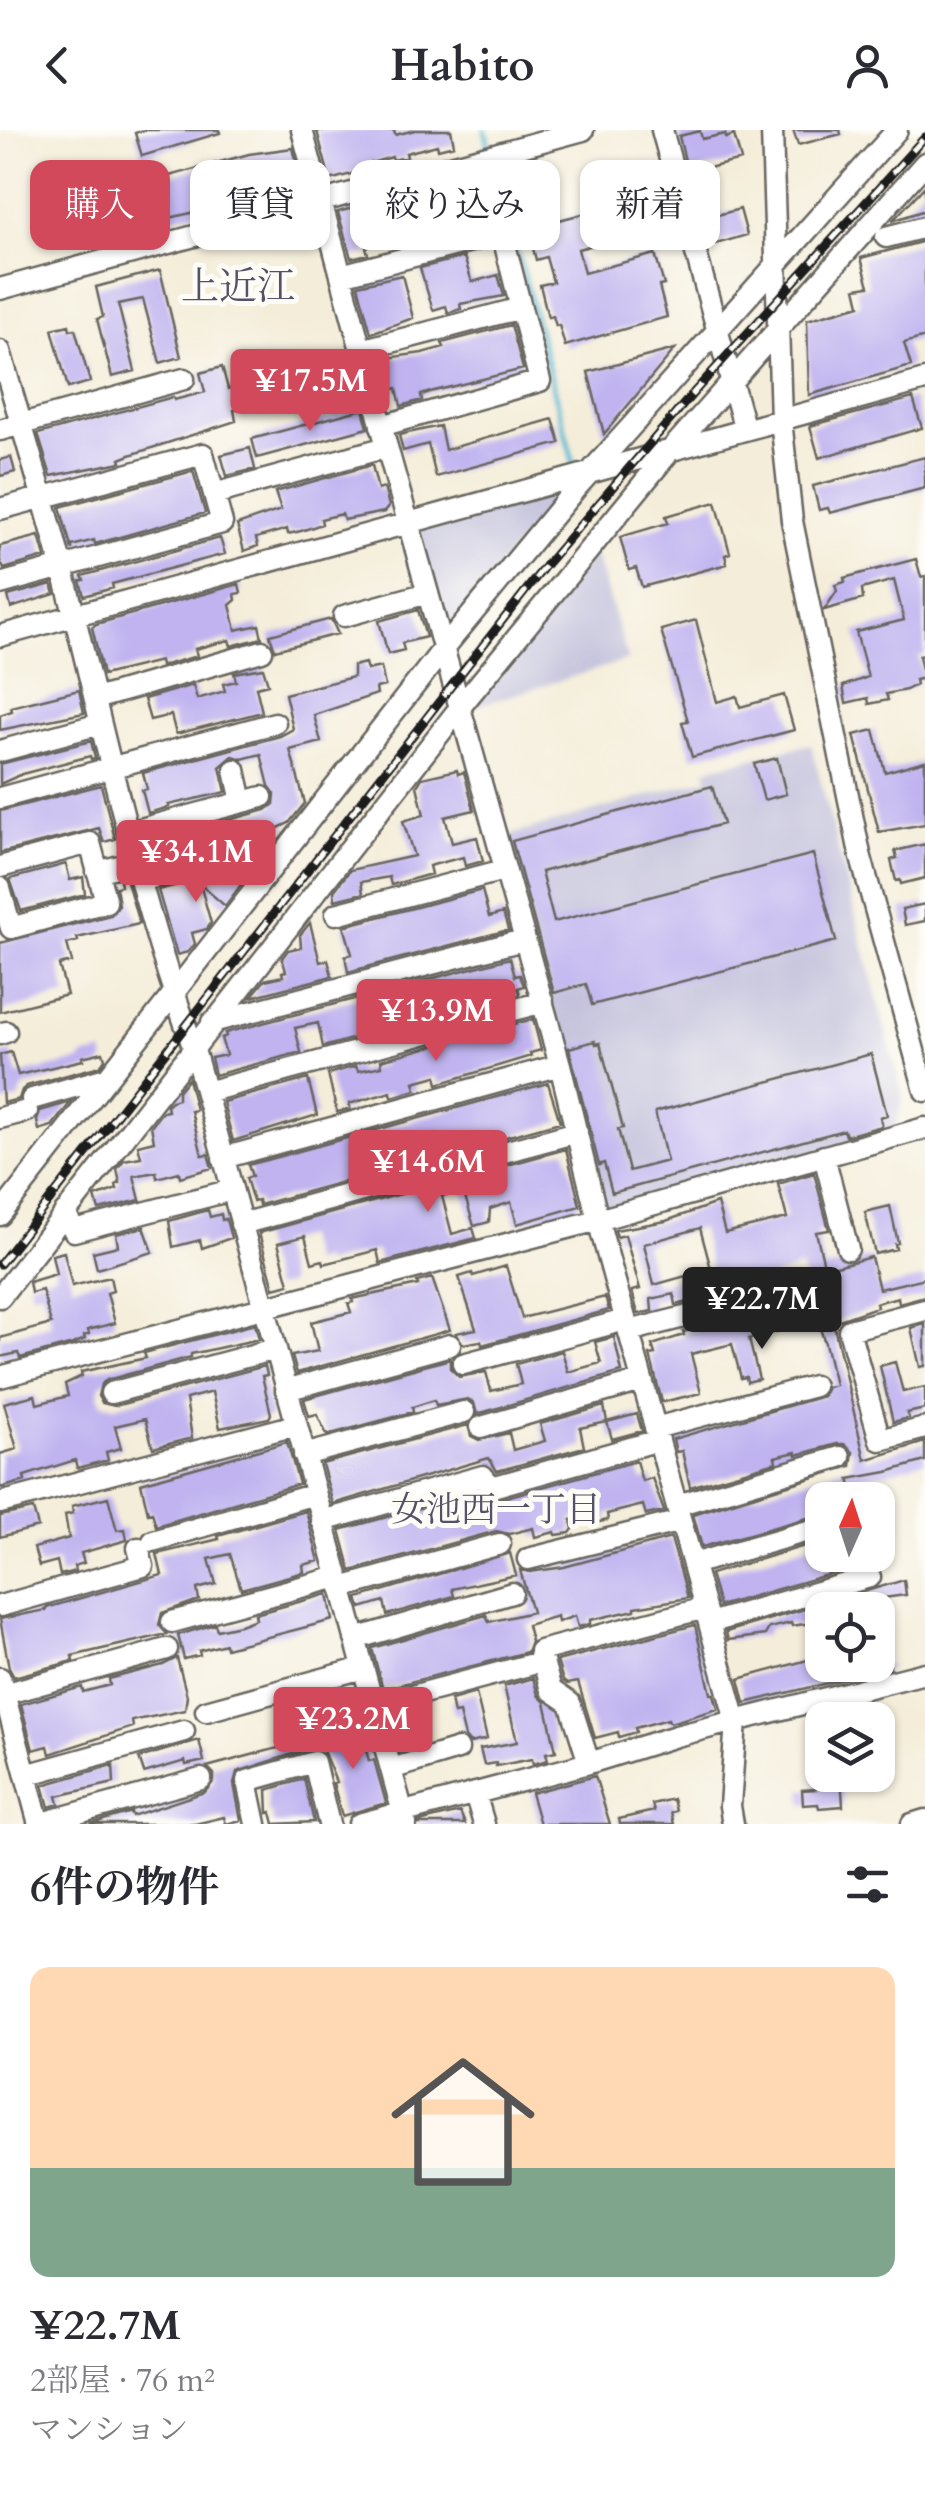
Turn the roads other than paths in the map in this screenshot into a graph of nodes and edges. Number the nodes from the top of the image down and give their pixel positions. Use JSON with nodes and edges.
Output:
{"nodes":[{"id":1,"x":302,"y":130,"type":"edge"},
{"id":2,"x":583,"y":130,"type":"edge"},
{"id":3,"x":662,"y":130,"type":"edge"},
{"id":4,"x":772,"y":130,"type":"edge"},
{"id":5,"x":898,"y":130,"type":"edge"},
{"id":6,"x":310,"y":160,"type":"edge"},
{"id":7,"x":925,"y":164,"type":"edge"},
{"id":8,"x":330,"y":199,"type":"edge"},
{"id":9,"x":925,"y":227,"type":"edge"},
{"id":10,"x":330,"y":232,"type":"edge"},
{"id":11,"x":190,"y":237,"type":"edge"},
{"id":12,"x":886,"y":238,"type":"dead end"},
{"id":13,"x":777,"y":262,"type":"junction"},
{"id":14,"x":341,"y":274,"type":"junction"},
{"id":15,"x":0,"y":289,"type":"edge"},
{"id":16,"x":521,"y":308,"type":"junction"},
{"id":17,"x":780,"y":327,"type":"junction"},
{"id":18,"x":717,"y":328,"type":"junction"},
{"id":19,"x":361,"y":350,"type":"junction"},
{"id":20,"x":0,"y":351,"type":"edge"},
{"id":21,"x":184,"y":379,"type":"dead end"},
{"id":22,"x":925,"y":380,"type":"edge"},
{"id":23,"x":732,"y":382,"type":"junction"},
{"id":24,"x":781,"y":420,"type":"junction"},
{"id":25,"x":21,"y":423,"type":"junction"},
{"id":26,"x":382,"y":426,"type":"junction"},
{"id":27,"x":0,"y":430,"type":"edge"},
{"id":28,"x":745,"y":430,"type":"junction"},
{"id":29,"x":387,"y":447,"type":"junction"},
{"id":30,"x":670,"y":451,"type":"junction"},
{"id":31,"x":588,"y":474,"type":"junction"},
{"id":32,"x":214,"y":494,"type":"junction"},
{"id":33,"x":42,"y":498,"type":"junction"},
{"id":34,"x":0,"y":509,"type":"edge"},
{"id":35,"x":410,"y":524,"type":"junction"},
{"id":36,"x":62,"y":568,"type":"junction"},
{"id":37,"x":0,"y":584,"type":"edge"},
{"id":38,"x":428,"y":593,"type":"junction"},
{"id":39,"x":75,"y":616,"type":"junction"},
{"id":40,"x":344,"y":616,"type":"dead end"},
{"id":41,"x":0,"y":636,"type":"edge"},
{"id":42,"x":444,"y":648,"type":"junction"},
{"id":43,"x":262,"y":651,"type":"dead end"},
{"id":44,"x":95,"y":699,"type":"junction"},
{"id":45,"x":461,"y":706,"type":"junction"},
{"id":46,"x":276,"y":723,"type":"dead end"},
{"id":47,"x":100,"y":724,"type":"junction"},
{"id":48,"x":0,"y":750,"type":"edge"},
{"id":49,"x":112,"y":767,"type":"junction"},
{"id":50,"x":235,"y":770,"type":"dead end"},
{"id":51,"x":0,"y":798,"type":"edge"},
{"id":52,"x":130,"y":832,"type":"junction"},
{"id":53,"x":276,"y":862,"type":"junction"},
{"id":54,"x":0,"y":868,"type":"edge"},
{"id":55,"x":504,"y":870,"type":"junction"},
{"id":56,"x":140,"y":871,"type":"junction"},
{"id":57,"x":98,"y":872,"type":"junction"},
{"id":58,"x":0,"y":888,"type":"edge"},
{"id":59,"x":336,"y":914,"type":"dead end"},
{"id":60,"x":523,"y":940,"type":"junction"},
{"id":61,"x":173,"y":991,"type":"junction"},
{"id":62,"x":543,"y":1002,"type":"junction"},
{"id":63,"x":212,"y":1022,"type":"junction"},
{"id":64,"x":193,"y":1046,"type":"junction"},
{"id":65,"x":560,"y":1065,"type":"junction"},
{"id":66,"x":106,"y":1078,"type":"junction"},
{"id":67,"x":925,"y":1091,"type":"edge"},
{"id":68,"x":206,"y":1092,"type":"junction"},
{"id":69,"x":0,"y":1118,"type":"edge"},
{"id":70,"x":925,"y":1128,"type":"edge"},
{"id":71,"x":577,"y":1132,"type":"junction"},
{"id":72,"x":824,"y":1156,"type":"junction"},
{"id":73,"x":223,"y":1158,"type":"junction"},
{"id":74,"x":232,"y":1190,"type":"junction"},
{"id":75,"x":8,"y":1196,"type":"edge"},
{"id":76,"x":65,"y":1212,"type":"junction"},
{"id":77,"x":0,"y":1215,"type":"edge"},
{"id":78,"x":598,"y":1220,"type":"junction"},
{"id":79,"x":241,"y":1224,"type":"junction"},
{"id":80,"x":848,"y":1249,"type":"dead end"},
{"id":81,"x":788,"y":1292,"type":"dead end"},
{"id":82,"x":0,"y":1298,"type":"edge"},
{"id":83,"x":264,"y":1308,"type":"junction"},
{"id":84,"x":925,"y":1310,"type":"edge"},
{"id":85,"x":627,"y":1325,"type":"junction"},
{"id":86,"x":450,"y":1346,"type":"dead end"},
{"id":87,"x":275,"y":1349,"type":"junction"},
{"id":88,"x":463,"y":1364,"type":"dead end"},
{"id":89,"x":0,"y":1377,"type":"edge"},
{"id":90,"x":642,"y":1381,"type":"junction"},
{"id":91,"x":814,"y":1386,"type":"dead end"},
{"id":92,"x":286,"y":1390,"type":"junction"},
{"id":93,"x":111,"y":1393,"type":"dead end"},
{"id":94,"x":464,"y":1412,"type":"dead end"},
{"id":95,"x":296,"y":1425,"type":"junction"},
{"id":96,"x":481,"y":1427,"type":"dead end"},
{"id":97,"x":925,"y":1428,"type":"edge"},
{"id":98,"x":657,"y":1434,"type":"junction"},
{"id":99,"x":304,"y":1455,"type":"junction"},
{"id":100,"x":840,"y":1456,"type":"dead end"},
{"id":101,"x":315,"y":1494,"type":"junction"},
{"id":102,"x":0,"y":1504,"type":"edge"},
{"id":103,"x":679,"y":1513,"type":"junction"},
{"id":104,"x":322,"y":1521,"type":"junction"},
{"id":105,"x":805,"y":1532,"type":"edge"},
{"id":106,"x":500,"y":1544,"type":"dead end"},
{"id":107,"x":528,"y":1560,"type":"dead end"},
{"id":108,"x":693,"y":1564,"type":"junction"},
{"id":109,"x":870,"y":1577,"type":"dead end"},
{"id":110,"x":339,"y":1582,"type":"junction"},
{"id":111,"x":512,"y":1593,"type":"dead end"},
{"id":112,"x":0,"y":1606,"type":"edge"},
{"id":113,"x":708,"y":1616,"type":"junction"},
{"id":114,"x":172,"y":1622,"type":"dead end"},
{"id":115,"x":355,"y":1639,"type":"junction"},
{"id":116,"x":167,"y":1649,"type":"dead end"},
{"id":117,"x":529,"y":1665,"type":"dead end"},
{"id":118,"x":363,"y":1668,"type":"junction"},
{"id":119,"x":925,"y":1672,"type":"edge"},
{"id":120,"x":2,"y":1686,"type":"edge"},
{"id":121,"x":819,"y":1701,"type":"joint"},
{"id":122,"x":374,"y":1706,"type":"junction"},
{"id":123,"x":206,"y":1710,"type":"dead end"},
{"id":124,"x":736,"y":1721,"type":"junction"},
{"id":125,"x":184,"y":1731,"type":"dead end"},
{"id":126,"x":458,"y":1750,"type":"dead end"},
{"id":127,"x":9,"y":1751,"type":"edge"},
{"id":128,"x":589,"y":1763,"type":"junction"},
{"id":129,"x":391,"y":1769,"type":"junction"},
{"id":130,"x":26,"y":1775,"type":"junction"},
{"id":131,"x":201,"y":1779,"type":"dead end"},
{"id":132,"x":476,"y":1793,"type":"junction"},
{"id":133,"x":404,"y":1818,"type":"edge"},
{"id":134,"x":925,"y":1820,"type":"edge"},
{"id":135,"x":39,"y":1824,"type":"edge"},
{"id":136,"x":256,"y":1824,"type":"edge"},
{"id":137,"x":329,"y":1824,"type":"edge"},
{"id":138,"x":359,"y":1824,"type":"edge"},
{"id":139,"x":484,"y":1824,"type":"edge"},
{"id":140,"x":733,"y":1824,"type":"edge"},
{"id":141,"x":912,"y":1824,"type":"edge"}],
"edges":[{"from":1,"to":6,"type":"street"},
{"from":2,"to":8,"type":"street"},
{"from":3,"to":18,"type":"street"},
{"from":4,"to":13,"type":"street"},
{"from":5,"to":13,"type":"street"},
{"from":7,"to":17,"type":"street"},
{"from":9,"to":12,"type":"street"},
{"from":10,"to":14,"type":"street"},
{"from":11,"to":15,"type":"street"},
{"from":13,"to":17,"type":"street"},
{"from":13,"to":18,"type":"street"},
{"from":14,"to":16,"type":"street"},
{"from":14,"to":19,"type":"street"},
{"from":16,"to":19,"type":"street"},
{"from":16,"to":26,"type":"street"},
{"from":17,"to":23,"type":"street"},
{"from":17,"to":24,"type":"street"},
{"from":18,"to":23,"type":"street"},
{"from":18,"to":31,"type":"street"},
{"from":19,"to":26,"type":"street"},
{"from":20,"to":25,"type":"street"},
{"from":21,"to":25,"type":"street"},
{"from":22,"to":24,"type":"street"},
{"from":23,"to":28,"type":"street"},
{"from":23,"to":30,"type":"street"},
{"from":24,"to":28,"type":"street"},
{"from":24,"to":67,"type":"street"},
{"from":25,"to":27,"type":"street"},
{"from":25,"to":33,"type":"street"},
{"from":26,"to":29,"type":"street"},
{"from":28,"to":30,"type":"street"},
{"from":29,"to":32,"type":"street"},
{"from":29,"to":35,"type":"street"},
{"from":30,"to":31,"type":"street"},
{"from":30,"to":45,"type":"street"},
{"from":31,"to":35,"type":"street"},
{"from":31,"to":42,"type":"street"},
{"from":32,"to":33,"type":"street"},
{"from":32,"to":36,"type":"street"},
{"from":33,"to":34,"type":"street"},
{"from":33,"to":36,"type":"street"},
{"from":35,"to":38,"type":"street"},
{"from":35,"to":39,"type":"street"},
{"from":36,"to":37,"type":"street"},
{"from":36,"to":39,"type":"street"},
{"from":38,"to":40,"type":"street"},
{"from":38,"to":42,"type":"street"},
{"from":39,"to":41,"type":"street"},
{"from":39,"to":44,"type":"street"},
{"from":42,"to":45,"type":"street"},
{"from":42,"to":53,"type":"street"},
{"from":43,"to":44,"type":"street"},
{"from":44,"to":47,"type":"street"},
{"from":45,"to":55,"type":"street"},
{"from":45,"to":63,"type":"street"},
{"from":46,"to":49,"type":"street"},
{"from":47,"to":48,"type":"street"},
{"from":47,"to":49,"type":"street"},
{"from":49,"to":51,"type":"street"},
{"from":49,"to":52,"type":"street"},
{"from":50,"to":52,"type":"street"},
{"from":52,"to":56,"type":"street"},
{"from":53,"to":56,"type":"street"},
{"from":53,"to":61,"type":"street"},
{"from":54,"to":57,"type":"street"},
{"from":55,"to":59,"type":"street"},
{"from":55,"to":60,"type":"street"},
{"from":56,"to":57,"type":"street"},
{"from":56,"to":61,"type":"street"},
{"from":57,"to":58,"type":"street"},
{"from":60,"to":62,"type":"street"},
{"from":60,"to":63,"type":"street"},
{"from":61,"to":64,"type":"street"},
{"from":61,"to":66,"type":"street"},
{"from":62,"to":65,"type":"street"},
{"from":62,"to":68,"type":"street"},
{"from":63,"to":64,"type":"street"},
{"from":64,"to":68,"type":"street"},
{"from":64,"to":76,"type":"street"},
{"from":65,"to":71,"type":"street"},
{"from":65,"to":73,"type":"street"},
{"from":66,"to":69,"type":"street"},
{"from":66,"to":75,"type":"street"},
{"from":68,"to":73,"type":"street"},
{"from":70,"to":72,"type":"street"},
{"from":71,"to":78,"type":"street"},
{"from":71,"to":79,"type":"street"},
{"from":72,"to":78,"type":"street"},
{"from":72,"to":80,"type":"street"},
{"from":73,"to":74,"type":"street"},
{"from":74,"to":76,"type":"street"},
{"from":74,"to":79,"type":"street"},
{"from":75,"to":77,"type":"street"},
{"from":76,"to":82,"type":"street"},
{"from":78,"to":83,"type":"street"},
{"from":78,"to":85,"type":"street"},
{"from":79,"to":83,"type":"street"},
{"from":81,"to":85,"type":"street"},
{"from":83,"to":87,"type":"street"},
{"from":83,"to":89,"type":"street"},
{"from":84,"to":97,"type":"street"},
{"from":85,"to":88,"type":"street"},
{"from":85,"to":90,"type":"street"},
{"from":86,"to":92,"type":"street"},
{"from":87,"to":92,"type":"street"},
{"from":87,"to":93,"type":"street"},
{"from":90,"to":96,"type":"street"},
{"from":90,"to":98,"type":"street"},
{"from":91,"to":98,"type":"street"},
{"from":92,"to":95,"type":"street"},
{"from":94,"to":99,"type":"street"},
{"from":95,"to":99,"type":"street"},
{"from":95,"to":102,"type":"street"},
{"from":98,"to":103,"type":"street"},
{"from":98,"to":104,"type":"street"},
{"from":99,"to":101,"type":"street"},
{"from":100,"to":103,"type":"street"},
{"from":101,"to":104,"type":"street"},
{"from":101,"to":112,"type":"street"},
{"from":103,"to":107,"type":"street"},
{"from":103,"to":108,"type":"street"},
{"from":104,"to":110,"type":"street"},
{"from":105,"to":108,"type":"street"},
{"from":106,"to":110,"type":"street"},
{"from":108,"to":113,"type":"street"},
{"from":109,"to":113,"type":"street"},
{"from":110,"to":114,"type":"street"},
{"from":110,"to":115,"type":"street"},
{"from":111,"to":115,"type":"street"},
{"from":113,"to":124,"type":"street"},
{"from":113,"to":128,"type":"street"},
{"from":115,"to":118,"type":"street"},
{"from":116,"to":120,"type":"street"},
{"from":117,"to":122,"type":"street"},
{"from":118,"to":122,"type":"street"},
{"from":118,"to":123,"type":"street"},
{"from":119,"to":121,"type":"street"},
{"from":120,"to":127,"type":"street"},
{"from":121,"to":124,"type":"street"},
{"from":122,"to":129,"type":"street"},
{"from":124,"to":128,"type":"street"},
{"from":124,"to":140,"type":"street"},
{"from":125,"to":130,"type":"street"},
{"from":126,"to":129,"type":"street"},
{"from":127,"to":130,"type":"street"},
{"from":128,"to":132,"type":"street"},
{"from":129,"to":133,"type":"street"},
{"from":130,"to":135,"type":"street"},
{"from":131,"to":135,"type":"street"},
{"from":132,"to":133,"type":"street"},
{"from":132,"to":139,"type":"street"},
{"from":133,"to":138,"type":"street"},
{"from":134,"to":141,"type":"street"},
{"from":136,"to":137,"type":"street"}]}
